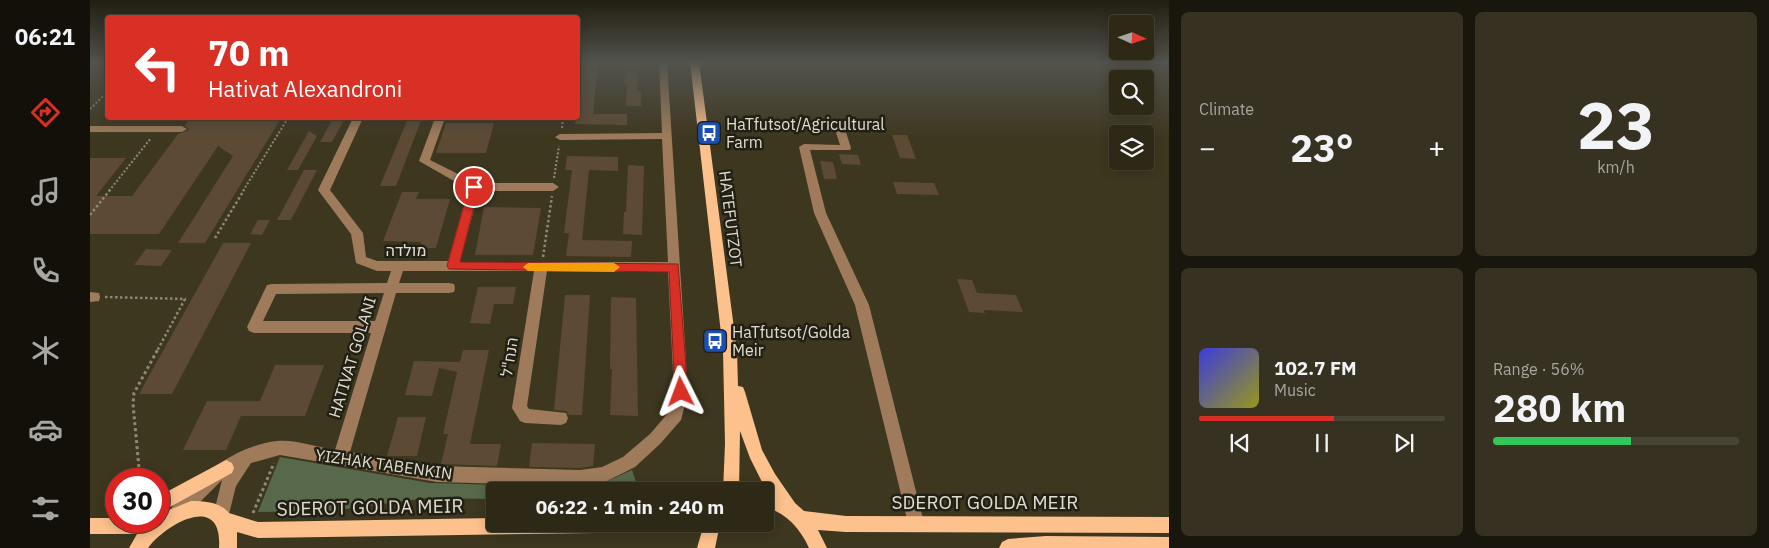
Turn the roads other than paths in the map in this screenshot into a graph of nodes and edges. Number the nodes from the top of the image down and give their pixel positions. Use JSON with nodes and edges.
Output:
{"nodes":[{"id":1,"x":664,"y":88,"type":"edge"},
{"id":2,"x":697,"y":88,"type":"edge"},
{"id":3,"x":357,"y":120,"type":"edge"},
{"id":4,"x":439,"y":120,"type":"edge"},
{"id":5,"x":838,"y":123,"type":"dead end"},
{"id":6,"x":90,"y":129,"type":"edge"},
{"id":7,"x":182,"y":129,"type":"dead end"},
{"id":8,"x":667,"y":136,"type":"junction"},
{"id":9,"x":560,"y":137,"type":"dead end"},
{"id":10,"x":553,"y":186,"type":"dead end"},
{"id":11,"x":474,"y":187,"type":"junction"},
{"id":12,"x":453,"y":266,"type":"junction"},
{"id":13,"x":398,"y":267,"type":"junction"},
{"id":14,"x":541,"y":267,"type":"junction"},
{"id":15,"x":674,"y":268,"type":"junction"},
{"id":16,"x":449,"y":288,"type":"dead end"},
{"id":17,"x":392,"y":289,"type":"junction"},
{"id":18,"x":379,"y":327,"type":"junction"},
{"id":19,"x":730,"y":350,"type":"junction"},
{"id":20,"x":561,"y":418,"type":"dead end"},
{"id":21,"x":257,"y":452,"type":"junction"},
{"id":22,"x":340,"y":458,"type":"junction"},
{"id":23,"x":226,"y":468,"type":"junction"},
{"id":24,"x":731,"y":482,"type":"edge"},
{"id":25,"x":170,"y":499,"type":"edge"},
{"id":26,"x":774,"y":502,"type":"edge"},
{"id":27,"x":788,"y":507,"type":"junction"},
{"id":28,"x":170,"y":517,"type":"edge"},
{"id":29,"x":170,"y":518,"type":"edge"},
{"id":30,"x":801,"y":518,"type":"junction"},
{"id":31,"x":223,"y":519,"type":"junction"},
{"id":32,"x":105,"y":523,"type":"edge"},
{"id":33,"x":916,"y":523,"type":"junction"},
{"id":34,"x":1169,"y":525,"type":"edge"},
{"id":35,"x":91,"y":526,"type":"edge"},
{"id":36,"x":105,"y":526,"type":"edge"},
{"id":37,"x":486,"y":527,"type":"edge"},
{"id":38,"x":709,"y":532,"type":"edge"},
{"id":39,"x":151,"y":533,"type":"edge"},
{"id":40,"x":1169,"y":546,"type":"edge"},
{"id":41,"x":138,"y":548,"type":"edge"},
{"id":42,"x":228,"y":548,"type":"edge"},
{"id":43,"x":706,"y":548,"type":"edge"},
{"id":44,"x":818,"y":548,"type":"edge"},
{"id":45,"x":1008,"y":548,"type":"edge"}],
"edges":[{"from":1,"to":8,"type":"street","name":"YIZHAK TABENKIN"},
{"from":2,"to":19,"type":"main road","name":"HATEFUTZOT"},
{"from":3,"to":13,"type":"street","name":"מולדה"},
{"from":4,"to":11,"type":"street"},
{"from":5,"to":33,"type":"street"},
{"from":6,"to":7,"type":"street"},
{"from":8,"to":9,"type":"street"},
{"from":8,"to":15,"type":"street","name":"YIZHAK TABENKIN"},
{"from":10,"to":11,"type":"street"},
{"from":11,"to":12,"type":"street"},
{"from":12,"to":13,"type":"street","name":"מולדה"},
{"from":12,"to":14,"type":"street","name":"מולדה"},
{"from":13,"to":17,"type":"street","name":"HATIVAT GOLANI"},
{"from":14,"to":15,"type":"street","name":"מולדה"},
{"from":14,"to":20,"type":"street","name":"הנח\"ל"},
{"from":15,"to":22,"type":"street","name":"YIZHAK TABENKIN"},
{"from":16,"to":17,"type":"street"},
{"from":17,"to":18,"type":"street","name":"HATIVAT GOLANI"},
{"from":17,"to":18,"type":"street"},
{"from":18,"to":22,"type":"street","name":"HATIVAT GOLANI"},
{"from":19,"to":24,"type":"main road","name":"HATEFUTZOT"},
{"from":19,"to":27,"type":"main road","name":"HATEFUTZOT"},
{"from":21,"to":22,"type":"street","name":"YIZHAK TABENKIN"},
{"from":21,"to":23,"type":"street","name":"YIZHAK TABENKIN"},
{"from":21,"to":31,"type":"street"},
{"from":23,"to":25,"type":"main road"},
{"from":23,"to":28,"type":"street","name":"YIZHAK TABENKIN"},
{"from":26,"to":27,"type":"main road"},
{"from":27,"to":30,"type":"main road"},
{"from":29,"to":31,"type":"main road","name":"SDEROT GOLDA MEIR"},
{"from":30,"to":33,"type":"main road","name":"SDEROT GOLDA MEIR"},
{"from":30,"to":44,"type":"main road"},
{"from":31,"to":37,"type":"main road","name":"SDEROT GOLDA MEIR"},
{"from":31,"to":42,"type":"main road"},
{"from":32,"to":35,"type":"main road"},
{"from":33,"to":34,"type":"main road","name":"SDEROT GOLDA MEIR"},
{"from":35,"to":36,"type":"main road"},
{"from":38,"to":43,"type":"main road"},
{"from":39,"to":41,"type":"main road"},
{"from":40,"to":45,"type":"main road"}]}
